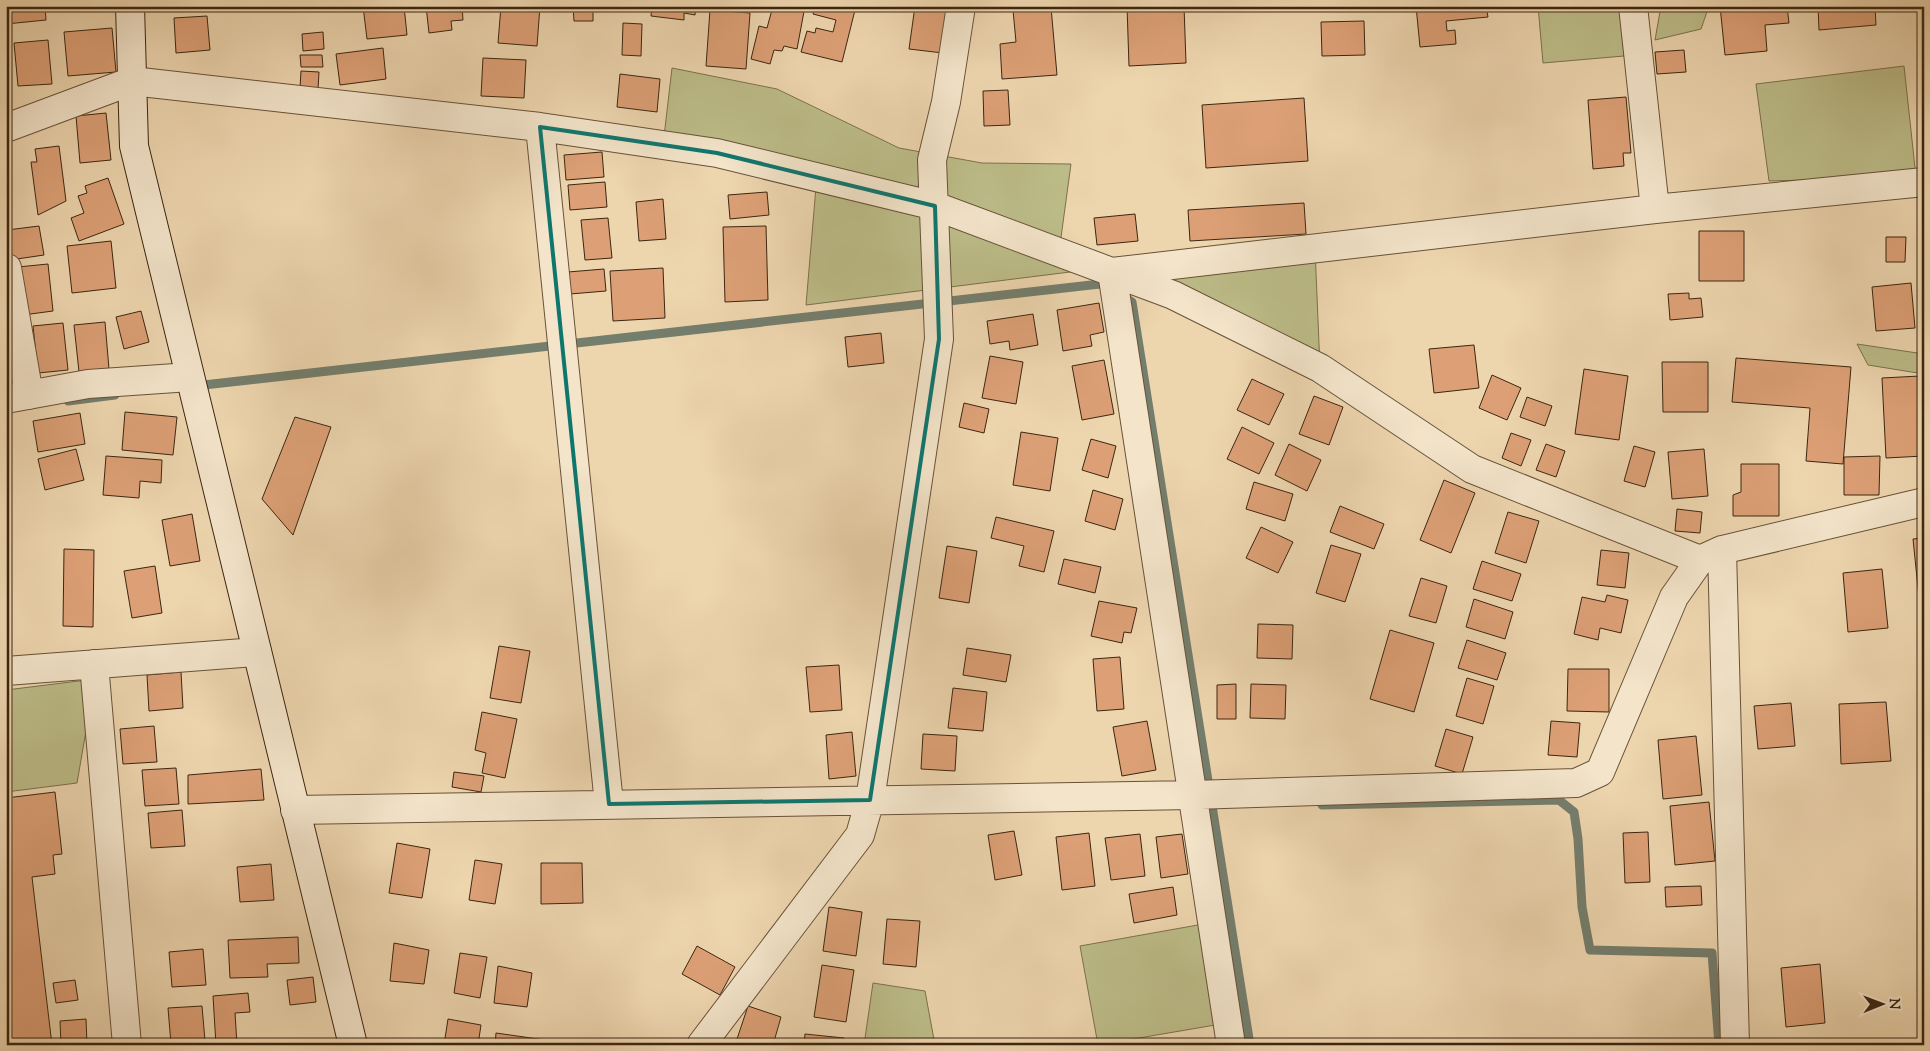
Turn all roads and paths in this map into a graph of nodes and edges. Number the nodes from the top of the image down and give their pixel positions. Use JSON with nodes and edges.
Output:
{"nodes":[{"id":1,"x":130,"y":6,"type":"edge"},
{"id":2,"x":961,"y":6,"type":"edge"},
{"id":3,"x":1633,"y":6,"type":"edge"},
{"id":4,"x":132,"y":81,"type":"junction"},
{"id":5,"x":540,"y":127,"type":"junction"},
{"id":6,"x":6,"y":128,"type":"edge"},
{"id":7,"x":1924,"y":182,"type":"edge"},
{"id":8,"x":935,"y":206,"type":"junction"},
{"id":9,"x":1655,"y":209,"type":"junction"},
{"id":10,"x":7,"y":268,"type":"edge"},
{"id":11,"x":1112,"y":272,"type":"junction"},
{"id":12,"x":190,"y":377,"type":"junction"},
{"id":13,"x":17,"y":397,"type":"edge"},
{"id":14,"x":1924,"y":502,"type":"edge"},
{"id":15,"x":1711,"y":554,"type":"junction"},
{"id":16,"x":256,"y":652,"type":"junction"},
{"id":17,"x":94,"y":664,"type":"junction"},
{"id":18,"x":6,"y":671,"type":"edge"},
{"id":19,"x":1193,"y":795,"type":"junction"},
{"id":20,"x":870,"y":800,"type":"junction"},
{"id":21,"x":609,"y":804,"type":"junction"},
{"id":22,"x":295,"y":810,"type":"junction"},
{"id":23,"x":127,"y":1045,"type":"edge"},
{"id":24,"x":353,"y":1045,"type":"edge"},
{"id":25,"x":701,"y":1045,"type":"edge"},
{"id":26,"x":1231,"y":1045,"type":"edge"},
{"id":27,"x":1735,"y":1045,"type":"edge"}],
"edges":[{"from":1,"to":4,"type":"street"},
{"from":2,"to":8,"type":"street"},
{"from":3,"to":9,"type":"street"},
{"from":4,"to":5,"type":"street"},
{"from":4,"to":6,"type":"street"},
{"from":4,"to":12,"type":"street"},
{"from":5,"to":8,"type":"street"},
{"from":5,"to":21,"type":"street"},
{"from":7,"to":9,"type":"street"},
{"from":8,"to":11,"type":"street"},
{"from":8,"to":20,"type":"street"},
{"from":9,"to":11,"type":"street"},
{"from":10,"to":13,"type":"street"},
{"from":11,"to":15,"type":"street"},
{"from":11,"to":19,"type":"street"},
{"from":12,"to":13,"type":"street"},
{"from":12,"to":16,"type":"street"},
{"from":14,"to":15,"type":"street"},
{"from":15,"to":19,"type":"street"},
{"from":15,"to":27,"type":"street"},
{"from":16,"to":17,"type":"street"},
{"from":16,"to":22,"type":"street"},
{"from":17,"to":18,"type":"street"},
{"from":17,"to":23,"type":"street"},
{"from":19,"to":20,"type":"street"},
{"from":19,"to":26,"type":"street"},
{"from":20,"to":21,"type":"street"},
{"from":20,"to":25,"type":"street"},
{"from":21,"to":22,"type":"street"},
{"from":22,"to":24,"type":"street"}]}
